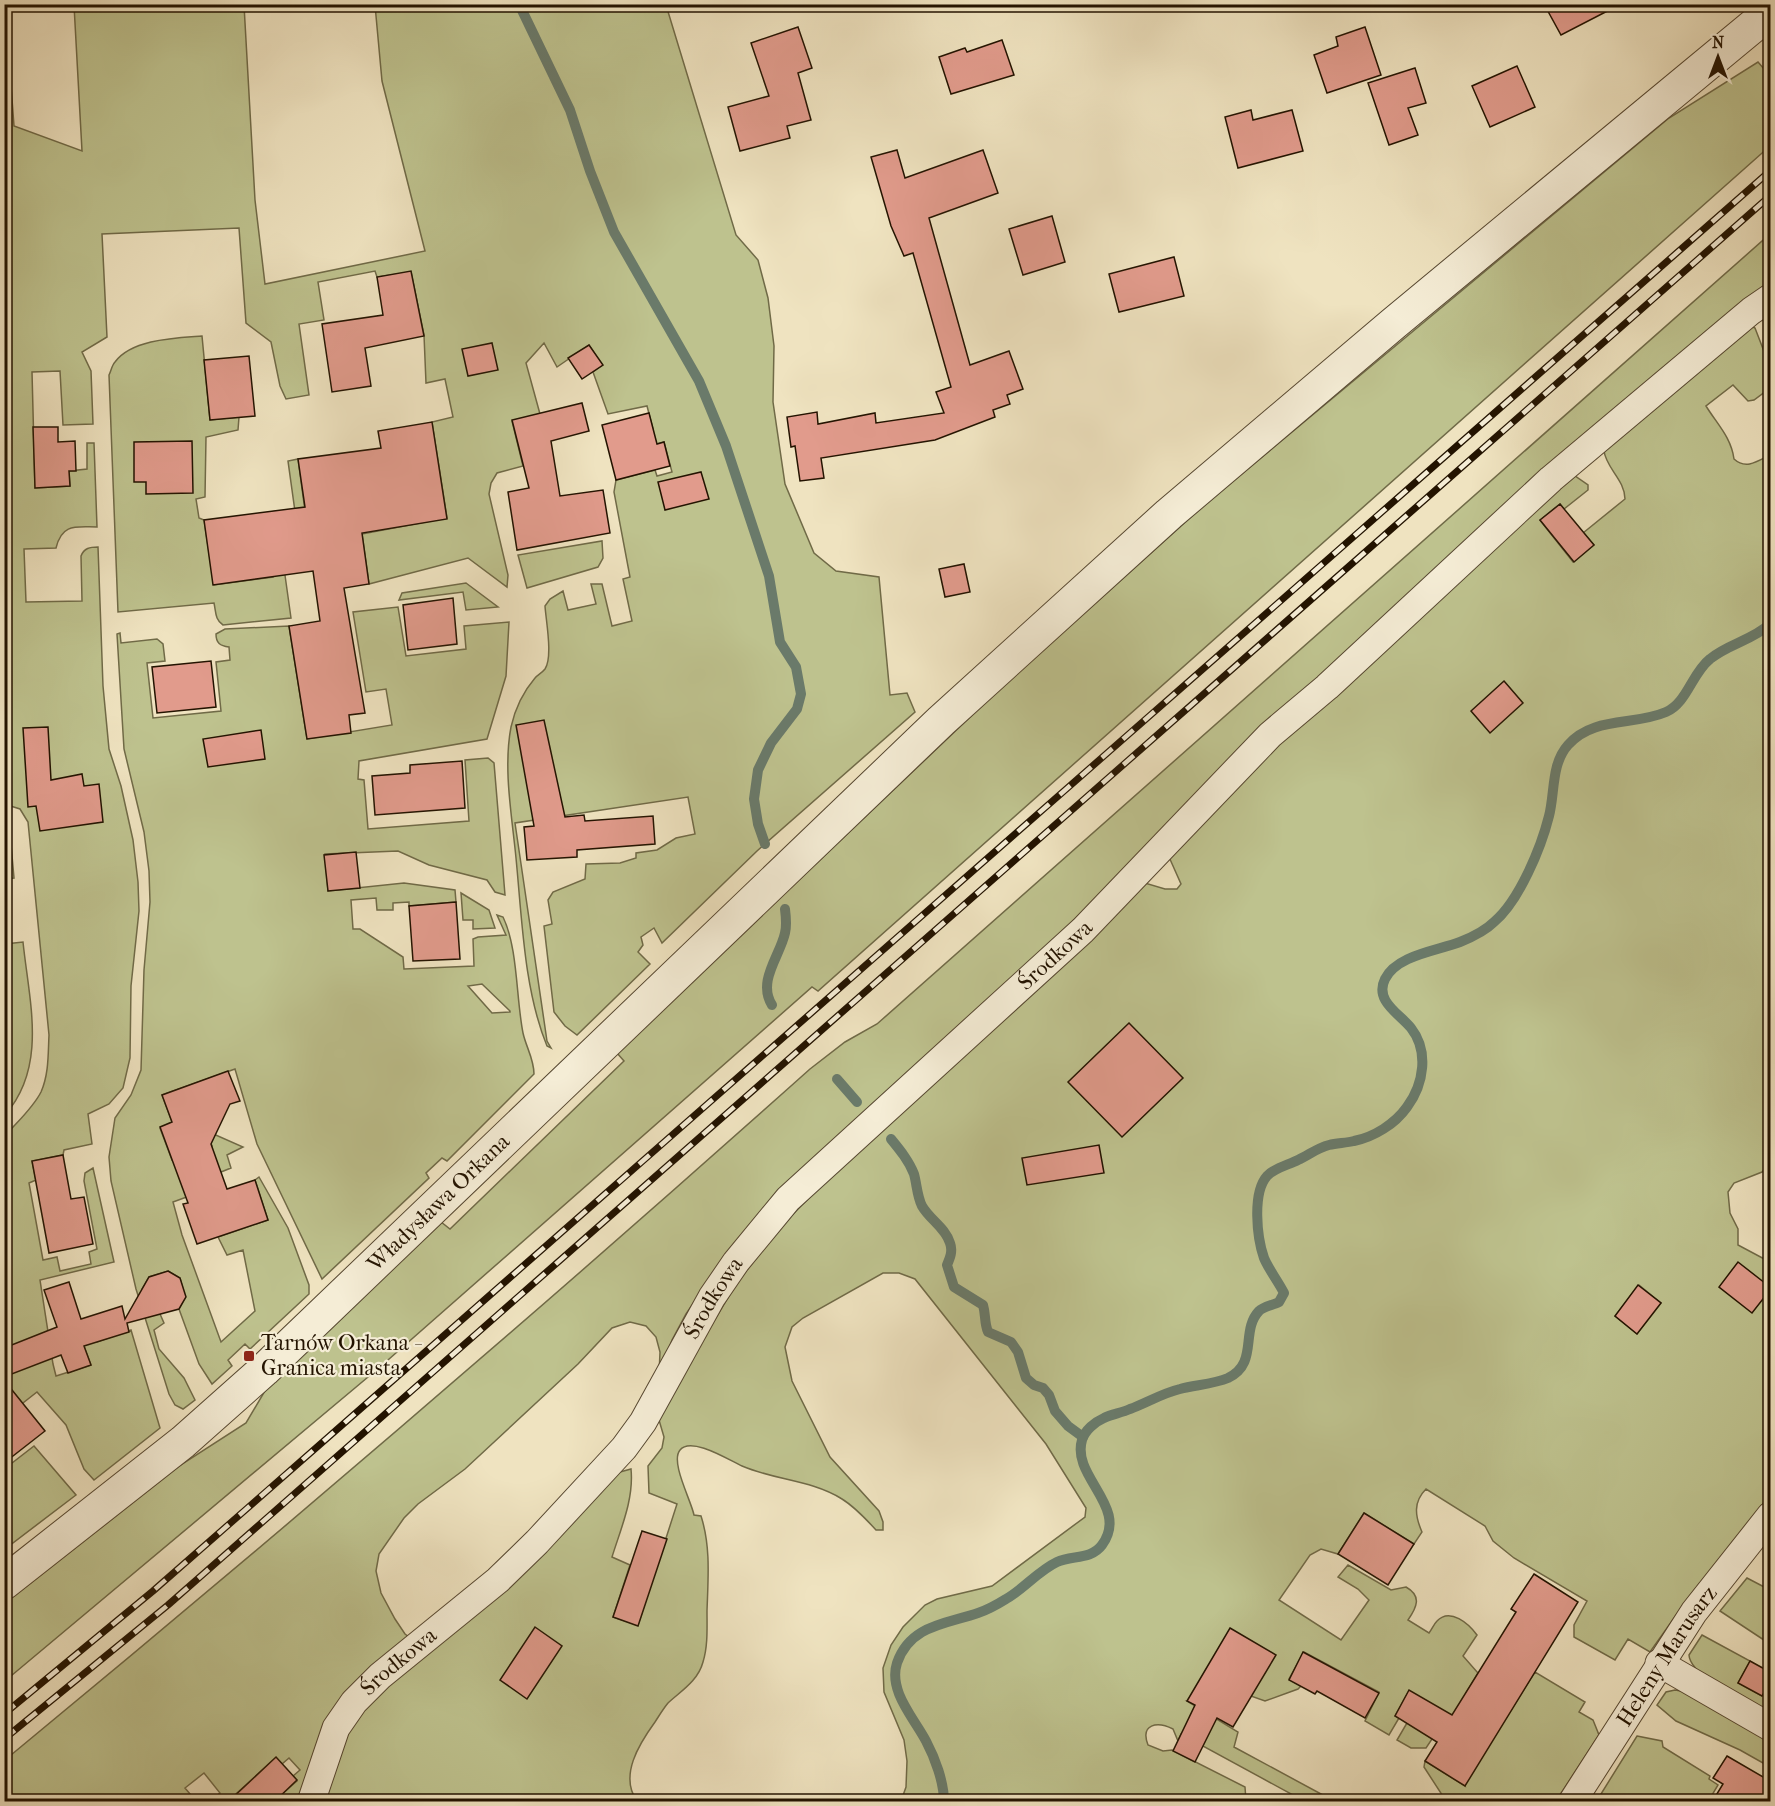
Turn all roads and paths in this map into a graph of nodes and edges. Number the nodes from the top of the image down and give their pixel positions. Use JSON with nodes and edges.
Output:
{"nodes":[{"id":1,"x":1770,"y":12,"type":"edge"},
{"id":2,"x":1770,"y":297,"type":"edge"},
{"id":3,"x":1770,"y":1516,"type":"edge"},
{"id":4,"x":4,"y":1583,"type":"edge"},
{"id":5,"x":1659,"y":1663,"type":"junction"},
{"id":6,"x":1770,"y":1727,"type":"edge"},
{"id":7,"x":310,"y":1802,"type":"edge"},
{"id":8,"x":1572,"y":1802,"type":"edge"}],
"edges":[{"from":1,"to":4,"type":"street","name":"Władysława Orkana"},
{"from":2,"to":7,"type":"street","name":"Środkowa"},
{"from":3,"to":5,"type":"street","name":"Heleny Marusarz"},
{"from":5,"to":6,"type":"street"},
{"from":5,"to":8,"type":"street","name":"Heleny Marusarz"}]}
